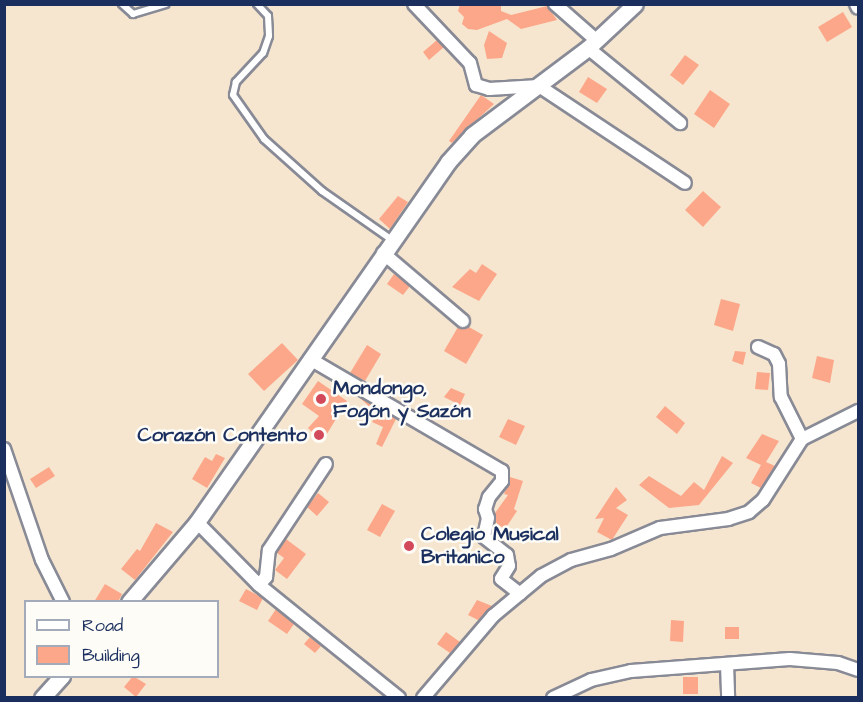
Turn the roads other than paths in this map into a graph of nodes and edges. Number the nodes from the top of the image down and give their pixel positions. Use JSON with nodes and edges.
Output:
{"nodes":[{"id":1,"x":122,"y":4,"type":"edge"},
{"id":2,"x":166,"y":4,"type":"edge"},
{"id":3,"x":257,"y":4,"type":"edge"},
{"id":4,"x":414,"y":4,"type":"edge"},
{"id":5,"x":555,"y":4,"type":"edge"},
{"id":6,"x":635,"y":4,"type":"edge"},
{"id":7,"x":592,"y":44,"type":"junction"},
{"id":8,"x":539,"y":86,"type":"junction"},
{"id":9,"x":680,"y":123,"type":"dead end"},
{"id":10,"x":685,"y":183,"type":"dead end"},
{"id":11,"x":388,"y":247,"type":"junction"},
{"id":12,"x":463,"y":321,"type":"dead end"},
{"id":13,"x":758,"y":348,"type":"dead end"},
{"id":14,"x":310,"y":359,"type":"junction"},
{"id":15,"x":858,"y":411,"type":"edge"},
{"id":16,"x":802,"y":439,"type":"junction"},
{"id":17,"x":4,"y":449,"type":"edge"},
{"id":18,"x":326,"y":464,"type":"dead end"},
{"id":19,"x":197,"y":522,"type":"junction"},
{"id":20,"x":259,"y":585,"type":"junction"},
{"id":21,"x":520,"y":594,"type":"junction"},
{"id":22,"x":62,"y":600,"type":"edge"},
{"id":23,"x":131,"y":600,"type":"edge"},
{"id":24,"x":727,"y":664,"type":"junction"},
{"id":25,"x":858,"y":670,"type":"edge"},
{"id":26,"x":60,"y":678,"type":"edge"},
{"id":27,"x":42,"y":698,"type":"edge"},
{"id":28,"x":399,"y":698,"type":"edge"},
{"id":29,"x":423,"y":698,"type":"edge"},
{"id":30,"x":553,"y":698,"type":"edge"},
{"id":31,"x":728,"y":698,"type":"edge"}],
"edges":[{"from":1,"to":2,"type":"lane"},
{"from":3,"to":11,"type":"lane"},
{"from":4,"to":8,"type":"street"},
{"from":5,"to":7,"type":"street"},
{"from":6,"to":7,"type":"street"},
{"from":7,"to":8,"type":"street"},
{"from":7,"to":9,"type":"street"},
{"from":8,"to":10,"type":"street"},
{"from":8,"to":11,"type":"street"},
{"from":11,"to":12,"type":"street"},
{"from":11,"to":14,"type":"street"},
{"from":13,"to":16,"type":"street"},
{"from":14,"to":19,"type":"street"},
{"from":14,"to":21,"type":"street"},
{"from":15,"to":16,"type":"street"},
{"from":16,"to":21,"type":"street"},
{"from":17,"to":22,"type":"street"},
{"from":18,"to":20,"type":"street"},
{"from":19,"to":20,"type":"street"},
{"from":19,"to":23,"type":"street"},
{"from":20,"to":28,"type":"street"},
{"from":21,"to":29,"type":"street"},
{"from":24,"to":25,"type":"street"},
{"from":24,"to":30,"type":"street"},
{"from":24,"to":31,"type":"street"},
{"from":26,"to":27,"type":"street"}]}
